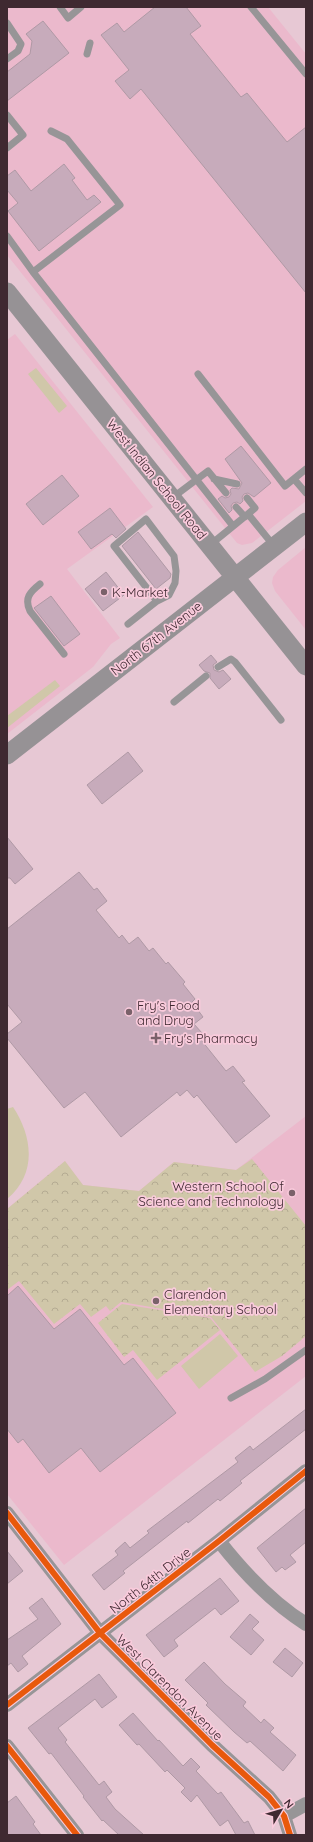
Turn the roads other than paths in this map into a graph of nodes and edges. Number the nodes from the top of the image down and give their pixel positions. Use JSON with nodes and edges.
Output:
{"nodes":[{"id":1,"x":60,"y":7,"type":"edge"},
{"id":2,"x":81,"y":7,"type":"edge"},
{"id":3,"x":251,"y":7,"type":"edge"},
{"id":4,"x":7,"y":23,"type":"edge"},
{"id":5,"x":90,"y":43,"type":"dead end"},
{"id":6,"x":87,"y":54,"type":"dead end"},
{"id":7,"x":7,"y":59,"type":"edge"},
{"id":8,"x":306,"y":74,"type":"edge"},
{"id":9,"x":7,"y":115,"type":"edge"},
{"id":10,"x":51,"y":131,"type":"dead end"},
{"id":11,"x":7,"y":148,"type":"edge"},
{"id":12,"x":7,"y":236,"type":"edge"},
{"id":13,"x":33,"y":272,"type":"junction"},
{"id":14,"x":7,"y":292,"type":"edge"},
{"id":15,"x":198,"y":374,"type":"dead end"},
{"id":16,"x":306,"y":469,"type":"edge"},
{"id":17,"x":214,"y":479,"type":"junction"},
{"id":18,"x":294,"y":479,"type":"junction"},
{"id":19,"x":196,"y":480,"type":"junction"},
{"id":20,"x":237,"y":484,"type":"dead end"},
{"id":21,"x":226,"y":493,"type":"dead end"},
{"id":22,"x":306,"y":493,"type":"edge"},
{"id":23,"x":172,"y":498,"type":"junction"},
{"id":24,"x":248,"y":498,"type":"dead end"},
{"id":25,"x":236,"y":507,"type":"dead end"},
{"id":26,"x":246,"y":516,"type":"junction"},
{"id":27,"x":306,"y":522,"type":"edge"},
{"id":28,"x":233,"y":526,"type":"junction"},
{"id":29,"x":210,"y":545,"type":"junction"},
{"id":30,"x":274,"y":546,"type":"junction"},
{"id":31,"x":235,"y":577,"type":"junction"},
{"id":32,"x":40,"y":584,"type":"dead end"},
{"id":33,"x":157,"y":602,"type":"junction"},
{"id":34,"x":128,"y":624,"type":"dead end"},
{"id":35,"x":64,"y":654,"type":"dead end"},
{"id":36,"x":306,"y":666,"type":"edge"},
{"id":37,"x":218,"y":667,"type":"dead end"},
{"id":38,"x":206,"y":676,"type":"dead end"},
{"id":39,"x":174,"y":702,"type":"dead end"},
{"id":40,"x":281,"y":720,"type":"dead end"},
{"id":41,"x":7,"y":755,"type":"edge"},
{"id":42,"x":306,"y":1350,"type":"edge"},
{"id":43,"x":231,"y":1398,"type":"dead end"},
{"id":44,"x":306,"y":1471,"type":"edge"},
{"id":45,"x":8,"y":1514,"type":"edge"},
{"id":46,"x":219,"y":1540,"type":"junction"},
{"id":47,"x":306,"y":1624,"type":"edge"},
{"id":48,"x":100,"y":1633,"type":"junction"},
{"id":49,"x":7,"y":1705,"type":"edge"},
{"id":50,"x":7,"y":1746,"type":"edge"},
{"id":51,"x":306,"y":1804,"type":"edge"},
{"id":52,"x":284,"y":1816,"type":"junction"},
{"id":53,"x":77,"y":1835,"type":"edge"},
{"id":54,"x":290,"y":1835,"type":"edge"}],
"edges":[{"from":1,"to":2,"type":"lane"},
{"from":3,"to":8,"type":"lane"},
{"from":4,"to":7,"type":"lane"},
{"from":5,"to":6,"type":"lane"},
{"from":9,"to":11,"type":"lane"},
{"from":10,"to":13,"type":"lane"},
{"from":12,"to":13,"type":"lane"},
{"from":13,"to":19,"type":"lane"},
{"from":14,"to":23,"type":"main road","name":"West Indian School Road"},
{"from":15,"to":18,"type":"lane"},
{"from":16,"to":18,"type":"lane"},
{"from":17,"to":19,"type":"lane"},
{"from":17,"to":20,"type":"lane"},
{"from":17,"to":21,"type":"lane"},
{"from":18,"to":22,"type":"lane"},
{"from":19,"to":23,"type":"lane"},
{"from":19,"to":28,"type":"lane"},
{"from":23,"to":29,"type":"main road","name":"West Indian School Road"},
{"from":24,"to":26,"type":"lane"},
{"from":25,"to":26,"type":"lane"},
{"from":26,"to":28,"type":"lane"},
{"from":26,"to":30,"type":"lane"},
{"from":27,"to":30,"type":"main road","name":"North 67th Avenue"},
{"from":28,"to":29,"type":"lane"},
{"from":29,"to":31,"type":"main road","name":"West Indian School Road"},
{"from":30,"to":31,"type":"main road","name":"North 67th Avenue"},
{"from":31,"to":36,"type":"main road","name":"West Indian School Road"},
{"from":31,"to":41,"type":"main road","name":"North 67th Avenue"},
{"from":32,"to":35,"type":"lane"},
{"from":33,"to":33,"type":"lane"},
{"from":33,"to":34,"type":"lane"},
{"from":37,"to":40,"type":"lane"},
{"from":38,"to":39,"type":"lane"},
{"from":42,"to":43,"type":"lane"},
{"from":44,"to":46,"type":"street","name":"North 64th Drive"},
{"from":45,"to":48,"type":"street","name":"West Clarendon Avenue"},
{"from":46,"to":47,"type":"street"},
{"from":46,"to":48,"type":"street","name":"North 64th Drive"},
{"from":48,"to":49,"type":"street","name":"North 64th Drive"},
{"from":48,"to":52,"type":"street","name":"West Clarendon Avenue"},
{"from":50,"to":53,"type":"street"},
{"from":51,"to":52,"type":"street"},
{"from":52,"to":54,"type":"street","name":"West Clarendon Avenue"}]}
